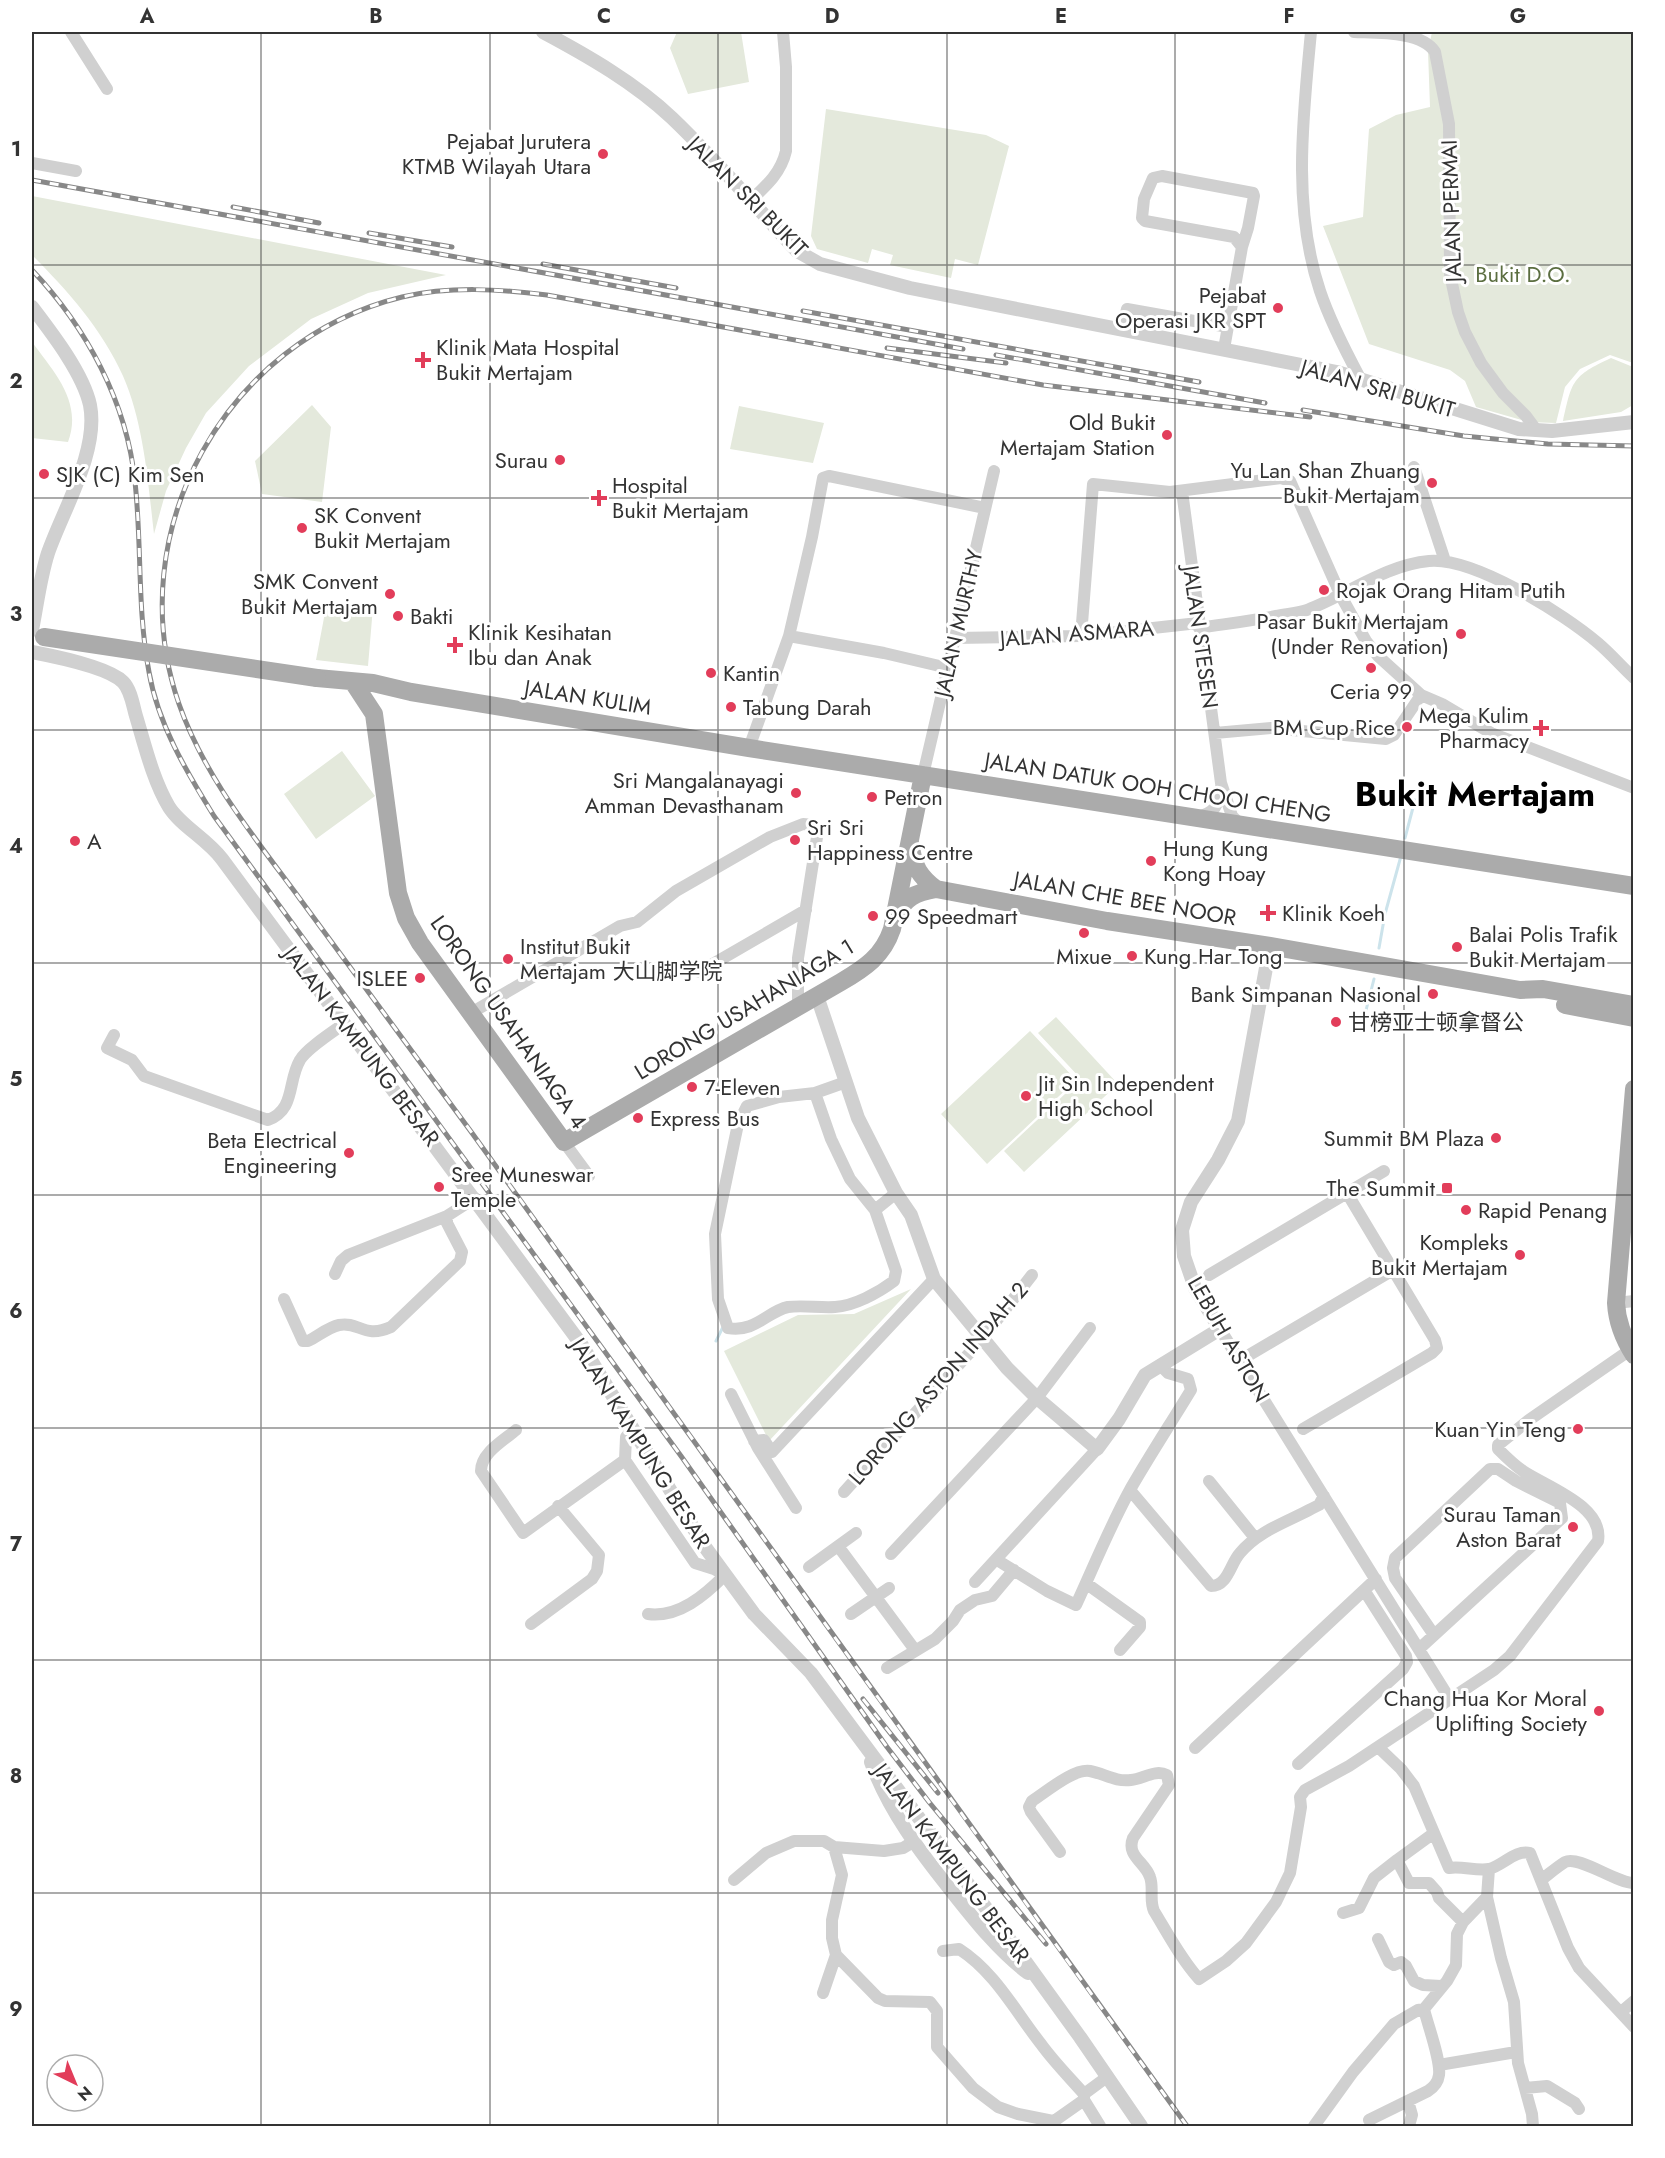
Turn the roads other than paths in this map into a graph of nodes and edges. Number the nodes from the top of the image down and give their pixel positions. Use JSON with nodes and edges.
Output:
{"nodes":[{"id":1,"x":71,"y":32,"type":"edge"},
{"id":2,"x":543,"y":32,"type":"edge"},
{"id":3,"x":783,"y":32,"type":"edge"},
{"id":4,"x":1311,"y":32,"type":"edge"},
{"id":5,"x":1354,"y":32,"type":"edge"},
{"id":6,"x":107,"y":89,"type":"dead end"},
{"id":7,"x":32,"y":163,"type":"edge"},
{"id":8,"x":76,"y":171,"type":"dead end"},
{"id":9,"x":750,"y":201,"type":"junction"},
{"id":10,"x":1238,"y":242,"type":"junction"},
{"id":11,"x":32,"y":307,"type":"edge"},
{"id":12,"x":1228,"y":327,"type":"junction"},
{"id":13,"x":1122,"y":330,"type":"junction"},
{"id":14,"x":1224,"y":349,"type":"junction"},
{"id":15,"x":1360,"y":378,"type":"junction"},
{"id":16,"x":1634,"y":422,"type":"edge"},
{"id":17,"x":1537,"y":431,"type":"junction"},
{"id":18,"x":1414,"y":467,"type":"dead end"},
{"id":19,"x":994,"y":471,"type":"dead end"},
{"id":20,"x":1182,"y":491,"type":"junction"},
{"id":21,"x":985,"y":508,"type":"junction"},
{"id":22,"x":1444,"y":561,"type":"junction"},
{"id":23,"x":1341,"y":596,"type":"junction"},
{"id":24,"x":1199,"y":626,"type":"junction"},
{"id":25,"x":36,"y":634,"type":"edge"},
{"id":26,"x":789,"y":636,"type":"junction"},
{"id":27,"x":1081,"y":636,"type":"junction"},
{"id":28,"x":955,"y":638,"type":"junction"},
{"id":29,"x":32,"y":652,"type":"edge"},
{"id":30,"x":948,"y":668,"type":"junction"},
{"id":31,"x":1634,"y":678,"type":"edge"},
{"id":32,"x":353,"y":682,"type":"junction"},
{"id":33,"x":411,"y":692,"type":"junction"},
{"id":34,"x":1420,"y":694,"type":"junction"},
{"id":35,"x":374,"y":714,"type":"junction"},
{"id":36,"x":1215,"y":734,"type":"junction"},
{"id":37,"x":748,"y":748,"type":"junction"},
{"id":38,"x":923,"y":775,"type":"junction"},
{"id":39,"x":1221,"y":783,"type":"junction"},
{"id":40,"x":1634,"y":788,"type":"edge"},
{"id":41,"x":1196,"y":817,"type":"junction"},
{"id":42,"x":1240,"y":824,"type":"junction"},
{"id":43,"x":910,"y":838,"type":"junction"},
{"id":44,"x":1634,"y":886,"type":"edge"},
{"id":45,"x":936,"y":889,"type":"junction"},
{"id":46,"x":806,"y":910,"type":"junction"},
{"id":47,"x":894,"y":917,"type":"junction"},
{"id":48,"x":1270,"y":946,"type":"junction"},
{"id":49,"x":699,"y":972,"type":"dead end"},
{"id":50,"x":1520,"y":990,"type":"junction"},
{"id":51,"x":817,"y":996,"type":"junction"},
{"id":52,"x":1634,"y":1005,"type":"edge"},
{"id":53,"x":798,"y":1007,"type":"junction"},
{"id":54,"x":471,"y":1013,"type":"junction"},
{"id":55,"x":1634,"y":1018,"type":"edge"},
{"id":56,"x":345,"y":1023,"type":"junction"},
{"id":57,"x":114,"y":1035,"type":"dead end"},
{"id":58,"x":846,"y":1082,"type":"junction"},
{"id":59,"x":815,"y":1093,"type":"junction"},
{"id":60,"x":1633,"y":1097,"type":"edge"},
{"id":61,"x":564,"y":1142,"type":"junction"},
{"id":62,"x":1384,"y":1171,"type":"dead end"},
{"id":63,"x":589,"y":1176,"type":"dead end"},
{"id":64,"x":896,"y":1193,"type":"junction"},
{"id":65,"x":1347,"y":1193,"type":"junction"},
{"id":66,"x":475,"y":1198,"type":"junction"},
{"id":67,"x":875,"y":1210,"type":"junction"},
{"id":68,"x":447,"y":1216,"type":"junction"},
{"id":69,"x":1393,"y":1270,"type":"junction"},
{"id":70,"x":335,"y":1274,"type":"dead end"},
{"id":71,"x":1032,"y":1275,"type":"dead end"},
{"id":72,"x":1209,"y":1275,"type":"dead end"},
{"id":73,"x":934,"y":1279,"type":"junction"},
{"id":74,"x":284,"y":1299,"type":"dead end"},
{"id":75,"x":1625,"y":1302,"type":"edge"},
{"id":76,"x":1090,"y":1328,"type":"dead end"},
{"id":77,"x":1220,"y":1329,"type":"junction"},
{"id":78,"x":982,"y":1338,"type":"junction"},
{"id":79,"x":1632,"y":1352,"type":"edge"},
{"id":80,"x":1239,"y":1361,"type":"junction"},
{"id":81,"x":1160,"y":1365,"type":"junction"},
{"id":82,"x":731,"y":1394,"type":"dead end"},
{"id":83,"x":1037,"y":1398,"type":"junction"},
{"id":84,"x":633,"y":1429,"type":"junction"},
{"id":85,"x":1302,"y":1429,"type":"dead end"},
{"id":86,"x":516,"y":1430,"type":"dead end"},
{"id":87,"x":754,"y":1441,"type":"junction"},
{"id":88,"x":1097,"y":1449,"type":"junction"},
{"id":89,"x":625,"y":1460,"type":"junction"},
{"id":90,"x":1209,"y":1481,"type":"dead end"},
{"id":91,"x":1130,"y":1490,"type":"junction"},
{"id":92,"x":844,"y":1492,"type":"dead end"},
{"id":93,"x":1324,"y":1496,"type":"junction"},
{"id":94,"x":558,"y":1506,"type":"junction"},
{"id":95,"x":796,"y":1508,"type":"dead end"},
{"id":96,"x":856,"y":1533,"type":"dead end"},
{"id":97,"x":1255,"y":1538,"type":"junction"},
{"id":98,"x":838,"y":1546,"type":"junction"},
{"id":99,"x":891,"y":1554,"type":"dead end"},
{"id":100,"x":997,"y":1560,"type":"junction"},
{"id":101,"x":809,"y":1567,"type":"dead end"},
{"id":102,"x":1014,"y":1570,"type":"junction"},
{"id":103,"x":725,"y":1575,"type":"junction"},
{"id":104,"x":1376,"y":1579,"type":"junction"},
{"id":105,"x":975,"y":1582,"type":"dead end"},
{"id":106,"x":1087,"y":1584,"type":"junction"},
{"id":107,"x":889,"y":1588,"type":"dead end"},
{"id":108,"x":1364,"y":1590,"type":"junction"},
{"id":109,"x":875,"y":1598,"type":"junction"},
{"id":110,"x":648,"y":1614,"type":"dead end"},
{"id":111,"x":851,"y":1614,"type":"dead end"},
{"id":112,"x":531,"y":1624,"type":"dead end"},
{"id":113,"x":1434,"y":1635,"type":"junction"},
{"id":114,"x":1419,"y":1649,"type":"junction"},
{"id":115,"x":915,"y":1650,"type":"junction"},
{"id":116,"x":1120,"y":1650,"type":"dead end"},
{"id":117,"x":887,"y":1668,"type":"dead end"},
{"id":118,"x":1449,"y":1698,"type":"junction"},
{"id":119,"x":865,"y":1746,"type":"junction"},
{"id":120,"x":1378,"y":1747,"type":"junction"},
{"id":121,"x":1195,"y":1748,"type":"dead end"},
{"id":122,"x":1298,"y":1764,"type":"dead end"},
{"id":123,"x":1434,"y":1833,"type":"junction"},
{"id":124,"x":913,"y":1842,"type":"junction"},
{"id":125,"x":834,"y":1847,"type":"junction"},
{"id":126,"x":1060,"y":1852,"type":"dead end"},
{"id":127,"x":1397,"y":1860,"type":"junction"},
{"id":128,"x":1489,"y":1869,"type":"junction"},
{"id":129,"x":734,"y":1880,"type":"dead end"},
{"id":130,"x":1541,"y":1880,"type":"junction"},
{"id":131,"x":1634,"y":1883,"type":"edge"},
{"id":132,"x":1487,"y":1897,"type":"junction"},
{"id":133,"x":1343,"y":1913,"type":"dead end"},
{"id":134,"x":1463,"y":1922,"type":"junction"},
{"id":135,"x":1378,"y":1939,"type":"dead end"},
{"id":136,"x":943,"y":1951,"type":"dead end"},
{"id":137,"x":836,"y":1955,"type":"junction"},
{"id":138,"x":1040,"y":1981,"type":"junction"},
{"id":139,"x":1441,"y":1986,"type":"junction"},
{"id":140,"x":823,"y":1993,"type":"dead end"},
{"id":141,"x":1634,"y":2001,"type":"edge"},
{"id":142,"x":1425,"y":2009,"type":"junction"},
{"id":143,"x":1621,"y":2012,"type":"junction"},
{"id":144,"x":1634,"y":2027,"type":"edge"},
{"id":145,"x":1516,"y":2052,"type":"junction"},
{"id":146,"x":1439,"y":2065,"type":"junction"},
{"id":147,"x":1107,"y":2077,"type":"junction"},
{"id":148,"x":1525,"y":2088,"type":"junction"},
{"id":149,"x":1084,"y":2097,"type":"junction"},
{"id":150,"x":1408,"y":2101,"type":"junction"},
{"id":151,"x":1579,"y":2109,"type":"dead end"},
{"id":152,"x":1369,"y":2120,"type":"dead end"},
{"id":153,"x":1049,"y":2124,"type":"edge"},
{"id":154,"x":1100,"y":2127,"type":"edge"},
{"id":155,"x":1141,"y":2127,"type":"edge"},
{"id":156,"x":1314,"y":2127,"type":"edge"},
{"id":157,"x":1409,"y":2127,"type":"edge"},
{"id":158,"x":1533,"y":2127,"type":"edge"}],
"edges":[{"from":1,"to":6,"type":"street"},
{"from":2,"to":9,"type":"street","name":"JALAN SRI BUKIT"},
{"from":3,"to":9,"type":"street"},
{"from":4,"to":15,"type":"street"},
{"from":5,"to":17,"type":"street","name":"JALAN PERMAI"},
{"from":7,"to":8,"type":"street"},
{"from":9,"to":13,"type":"street","name":"JALAN SRI BUKIT"},
{"from":10,"to":10,"type":"street"},
{"from":10,"to":12,"type":"street"},
{"from":11,"to":25,"type":"street"},
{"from":12,"to":13,"type":"street"},
{"from":12,"to":14,"type":"street"},
{"from":13,"to":14,"type":"street","name":"JALAN SRI BUKIT"},
{"from":14,"to":15,"type":"street","name":"JALAN SRI BUKIT"},
{"from":15,"to":17,"type":"street","name":"JALAN SRI BUKIT"},
{"from":16,"to":17,"type":"street","name":"JALAN SRI BUKIT"},
{"from":18,"to":22,"type":"street"},
{"from":19,"to":21,"type":"street","name":"JALAN MURTHY"},
{"from":20,"to":23,"type":"street"},
{"from":20,"to":24,"type":"street","name":"JALAN STESEN"},
{"from":20,"to":27,"type":"street"},
{"from":21,"to":26,"type":"street"},
{"from":21,"to":28,"type":"street","name":"JALAN MURTHY"},
{"from":22,"to":23,"type":"street","name":"JALAN ASMARA"},
{"from":22,"to":31,"type":"street","name":"JALAN ASMARA"},
{"from":23,"to":24,"type":"street","name":"JALAN ASMARA"},
{"from":23,"to":34,"type":"street"},
{"from":24,"to":27,"type":"street","name":"JALAN ASMARA"},
{"from":24,"to":36,"type":"street","name":"JALAN STESEN"},
{"from":25,"to":32,"type":"main road","name":"JALAN KULIM","bridge":true},
{"from":26,"to":30,"type":"street"},
{"from":26,"to":37,"type":"street"},
{"from":27,"to":28,"type":"street","name":"JALAN ASMARA"},
{"from":28,"to":30,"type":"street","name":"JALAN MURTHY"},
{"from":29,"to":56,"type":"street","name":"JALAN KAMPUNG BESAR"},
{"from":30,"to":38,"type":"street","name":"JALAN MURTHY"},
{"from":32,"to":33,"type":"main road","name":"JALAN KULIM"},
{"from":32,"to":35,"type":"main road"},
{"from":33,"to":35,"type":"main road"},
{"from":33,"to":37,"type":"main road","name":"JALAN KULIM"},
{"from":34,"to":36,"type":"street"},
{"from":34,"to":40,"type":"street"},
{"from":35,"to":54,"type":"main road","name":"LORONG USAHANIAGA 4"},
{"from":36,"to":39,"type":"street","name":"JALAN STESEN"},
{"from":37,"to":38,"type":"main road","name":"JALAN KULIM"},
{"from":38,"to":41,"type":"main road","name":"JALAN DATUK OOH CHOOI CHENG"},
{"from":38,"to":43,"type":"main road","name":"LORONG USAHANIAGA 1"},
{"from":39,"to":41,"type":"street","name":"JALAN STESEN"},
{"from":39,"to":42,"type":"street","name":"JALAN STESEN"},
{"from":41,"to":42,"type":"main road","name":"JALAN DATUK OOH CHOOI CHENG"},
{"from":42,"to":44,"type":"main road","name":"JALAN DATUK OOH CHOOI CHENG"},
{"from":43,"to":45,"type":"main road"},
{"from":43,"to":47,"type":"main road","name":"LORONG USAHANIAGA 1"},
{"from":45,"to":47,"type":"main road"},
{"from":45,"to":48,"type":"main road","name":"JALAN CHE BEE NOOR"},
{"from":46,"to":49,"type":"street"},
{"from":46,"to":53,"type":"street"},
{"from":46,"to":54,"type":"street"},
{"from":47,"to":51,"type":"main road","name":"LORONG USAHANIAGA 1"},
{"from":48,"to":50,"type":"main road","name":"JALAN CHE BEE NOOR"},
{"from":48,"to":77,"type":"street","name":"LEBUH ASTON"},
{"from":50,"to":52,"type":"main road","name":"JALAN CHE BEE NOOR"},
{"from":50,"to":55,"type":"main road","name":"JALAN CHE BEE NOOR"},
{"from":51,"to":53,"type":"main road","name":"LORONG USAHANIAGA 1"},
{"from":51,"to":58,"type":"street"},
{"from":53,"to":61,"type":"main road","name":"LORONG USAHANIAGA 1"},
{"from":54,"to":61,"type":"main road","name":"LORONG USAHANIAGA 4"},
{"from":56,"to":57,"type":"street"},
{"from":56,"to":66,"type":"street","name":"JALAN KAMPUNG BESAR"},
{"from":58,"to":59,"type":"street"},
{"from":58,"to":64,"type":"street"},
{"from":59,"to":67,"type":"street"},
{"from":59,"to":67,"type":"street"},
{"from":60,"to":75,"type":"main road"},
{"from":61,"to":63,"type":"street","name":"LORONG USAHANIAGA 4"},
{"from":62,"to":65,"type":"street"},
{"from":64,"to":67,"type":"street"},
{"from":64,"to":73,"type":"street"},
{"from":65,"to":69,"type":"street"},
{"from":65,"to":72,"type":"street"},
{"from":66,"to":68,"type":"street"},
{"from":66,"to":84,"type":"street","name":"JALAN KAMPUNG BESAR"},
{"from":68,"to":70,"type":"street"},
{"from":68,"to":74,"type":"street"},
{"from":69,"to":80,"type":"street"},
{"from":69,"to":85,"type":"street"},
{"from":71,"to":78,"type":"street","name":"LORONG ASTON INDAH 2"},
{"from":73,"to":78,"type":"street"},
{"from":73,"to":87,"type":"street"},
{"from":75,"to":79,"type":"main road"},
{"from":76,"to":83,"type":"street"},
{"from":77,"to":80,"type":"street","name":"LEBUH ASTON"},
{"from":77,"to":81,"type":"street"},
{"from":78,"to":83,"type":"street"},
{"from":78,"to":92,"type":"street","name":"LORONG ASTON INDAH 2"},
{"from":79,"to":118,"type":"street"},
{"from":80,"to":93,"type":"street","name":"LEBUH ASTON"},
{"from":81,"to":88,"type":"street"},
{"from":81,"to":91,"type":"street"},
{"from":82,"to":87,"type":"street"},
{"from":83,"to":88,"type":"street"},
{"from":83,"to":99,"type":"street"},
{"from":84,"to":89,"type":"street"},
{"from":84,"to":103,"type":"street","name":"JALAN KAMPUNG BESAR"},
{"from":86,"to":94,"type":"street"},
{"from":87,"to":95,"type":"street"},
{"from":88,"to":100,"type":"street"},
{"from":89,"to":94,"type":"street"},
{"from":89,"to":103,"type":"street"},
{"from":90,"to":97,"type":"street"},
{"from":91,"to":97,"type":"street"},
{"from":91,"to":106,"type":"street"},
{"from":93,"to":97,"type":"street"},
{"from":93,"to":104,"type":"street","name":"LEBUH ASTON"},
{"from":94,"to":112,"type":"street"},
{"from":96,"to":98,"type":"street"},
{"from":98,"to":101,"type":"street"},
{"from":98,"to":109,"type":"street"},
{"from":100,"to":102,"type":"street"},
{"from":100,"to":105,"type":"street"},
{"from":102,"to":106,"type":"street"},
{"from":102,"to":115,"type":"street"},
{"from":103,"to":110,"type":"street"},
{"from":103,"to":119,"type":"street","name":"JALAN KAMPUNG BESAR"},
{"from":104,"to":108,"type":"street"},
{"from":104,"to":114,"type":"street","name":"LEBUH ASTON"},
{"from":106,"to":116,"type":"street"},
{"from":107,"to":109,"type":"street"},
{"from":108,"to":121,"type":"street"},
{"from":108,"to":122,"type":"street"},
{"from":109,"to":111,"type":"street"},
{"from":109,"to":115,"type":"street"},
{"from":113,"to":113,"type":"street"},
{"from":113,"to":114,"type":"street"},
{"from":114,"to":118,"type":"street","name":"LEBUH ASTON"},
{"from":115,"to":117,"type":"street"},
{"from":118,"to":120,"type":"street"},
{"from":119,"to":124,"type":"street","name":"JALAN KAMPUNG BESAR"},
{"from":119,"to":138,"type":"street","name":"JALAN KAMPUNG BESAR"},
{"from":120,"to":123,"type":"street"},
{"from":120,"to":126,"type":"street"},
{"from":123,"to":127,"type":"street"},
{"from":123,"to":128,"type":"street"},
{"from":124,"to":125,"type":"street"},
{"from":124,"to":138,"type":"street","name":"JALAN KAMPUNG BESAR"},
{"from":125,"to":129,"type":"street"},
{"from":125,"to":137,"type":"street"},
{"from":127,"to":133,"type":"street"},
{"from":127,"to":134,"type":"street"},
{"from":128,"to":130,"type":"street"},
{"from":128,"to":132,"type":"street"},
{"from":130,"to":131,"type":"street"},
{"from":130,"to":143,"type":"street"},
{"from":132,"to":134,"type":"street"},
{"from":132,"to":145,"type":"street"},
{"from":134,"to":139,"type":"street"},
{"from":135,"to":139,"type":"street"},
{"from":136,"to":149,"type":"street"},
{"from":137,"to":140,"type":"street"},
{"from":137,"to":153,"type":"street"},
{"from":138,"to":147,"type":"street","name":"JALAN KAMPUNG BESAR"},
{"from":139,"to":142,"type":"street"},
{"from":141,"to":143,"type":"street"},
{"from":142,"to":146,"type":"street"},
{"from":142,"to":156,"type":"street"},
{"from":143,"to":144,"type":"street"},
{"from":145,"to":146,"type":"street"},
{"from":145,"to":148,"type":"street"},
{"from":146,"to":150,"type":"street"},
{"from":147,"to":149,"type":"street"},
{"from":147,"to":155,"type":"street","name":"JALAN KAMPUNG BESAR"},
{"from":148,"to":151,"type":"street"},
{"from":148,"to":158,"type":"street"},
{"from":149,"to":153,"type":"street"},
{"from":149,"to":154,"type":"street"},
{"from":150,"to":152,"type":"street"},
{"from":150,"to":157,"type":"street"}]}
